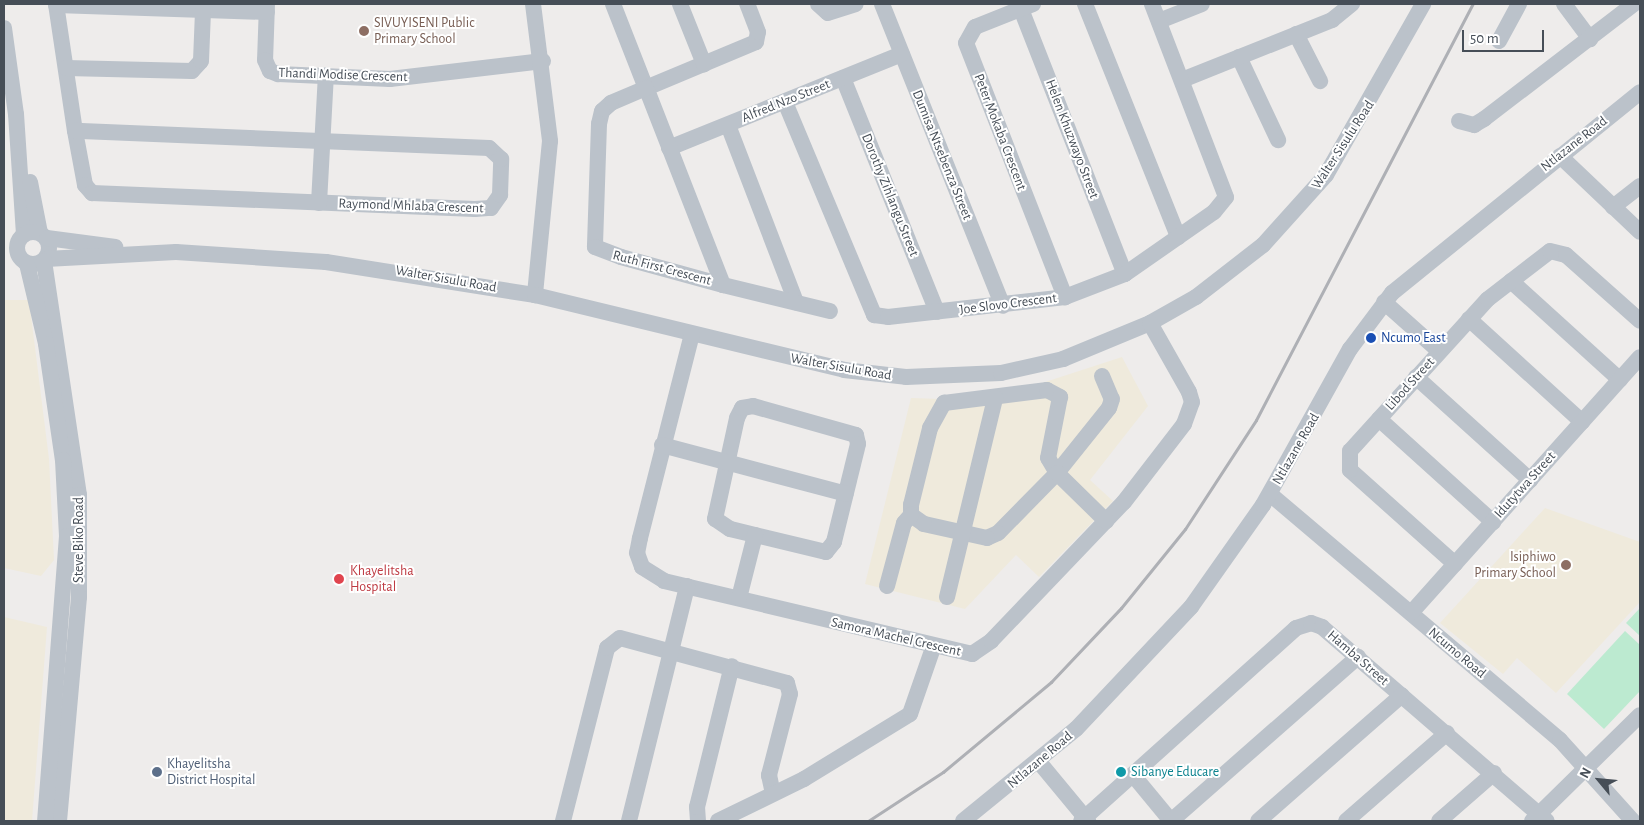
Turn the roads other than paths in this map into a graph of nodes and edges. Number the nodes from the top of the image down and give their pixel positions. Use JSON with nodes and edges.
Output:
{"nodes":[{"id":1,"x":56,"y":4,"type":"edge"},
{"id":2,"x":533,"y":4,"type":"edge"},
{"id":3,"x":613,"y":4,"type":"edge"},
{"id":4,"x":680,"y":4,"type":"edge"},
{"id":5,"x":747,"y":4,"type":"edge"},
{"id":6,"x":818,"y":4,"type":"edge"},
{"id":7,"x":856,"y":4,"type":"edge"},
{"id":8,"x":882,"y":4,"type":"edge"},
{"id":9,"x":1085,"y":4,"type":"edge"},
{"id":10,"x":1152,"y":4,"type":"edge"},
{"id":11,"x":1202,"y":4,"type":"edge"},
{"id":12,"x":1352,"y":4,"type":"edge"},
{"id":13,"x":1423,"y":4,"type":"edge"},
{"id":14,"x":1519,"y":4,"type":"edge"},
{"id":15,"x":1564,"y":4,"type":"edge"},
{"id":16,"x":1634,"y":4,"type":"edge"},
{"id":17,"x":1024,"y":5,"type":"edge"},
{"id":18,"x":267,"y":8,"type":"edge"},
{"id":19,"x":203,"y":11,"type":"junction"},
{"id":20,"x":1159,"y":21,"type":"junction"},
{"id":21,"x":4,"y":28,"type":"edge"},
{"id":22,"x":1296,"y":34,"type":"junction"},
{"id":23,"x":1590,"y":39,"type":"junction"},
{"id":24,"x":1499,"y":41,"type":"dead end"},
{"id":25,"x":902,"y":54,"type":"junction"},
{"id":26,"x":1239,"y":57,"type":"junction"},
{"id":27,"x":543,"y":61,"type":"junction"},
{"id":28,"x":704,"y":64,"type":"junction"},
{"id":29,"x":66,"y":68,"type":"junction"},
{"id":30,"x":326,"y":76,"type":"junction"},
{"id":31,"x":843,"y":78,"type":"junction"},
{"id":32,"x":1182,"y":80,"type":"junction"},
{"id":33,"x":1320,"y":80,"type":"dead end"},
{"id":34,"x":646,"y":88,"type":"junction"},
{"id":35,"x":1640,"y":92,"type":"edge"},
{"id":36,"x":785,"y":102,"type":"junction"},
{"id":37,"x":1459,"y":121,"type":"dead end"},
{"id":38,"x":728,"y":125,"type":"junction"},
{"id":39,"x":75,"y":131,"type":"junction"},
{"id":40,"x":322,"y":140,"type":"junction"},
{"id":41,"x":1278,"y":140,"type":"dead end"},
{"id":42,"x":669,"y":148,"type":"junction"},
{"id":43,"x":1560,"y":156,"type":"junction"},
{"id":44,"x":1640,"y":186,"type":"edge"},
{"id":45,"x":319,"y":203,"type":"junction"},
{"id":46,"x":1614,"y":207,"type":"junction"},
{"id":47,"x":1640,"y":232,"type":"edge"},
{"id":48,"x":33,"y":236,"type":"junction"},
{"id":49,"x":1178,"y":237,"type":"junction"},
{"id":50,"x":4,"y":238,"type":"edge"},
{"id":51,"x":165,"y":252,"type":"junction"},
{"id":52,"x":17,"y":258,"type":"edge"},
{"id":53,"x":45,"y":260,"type":"junction"},
{"id":54,"x":1125,"y":274,"type":"junction"},
{"id":55,"x":1511,"y":281,"type":"junction"},
{"id":56,"x":723,"y":285,"type":"junction"},
{"id":57,"x":535,"y":295,"type":"junction"},
{"id":58,"x":1065,"y":297,"type":"junction"},
{"id":59,"x":796,"y":302,"type":"junction"},
{"id":60,"x":1384,"y":302,"type":"junction"},
{"id":61,"x":1003,"y":306,"type":"junction"},
{"id":62,"x":830,"y":311,"type":"dead end"},
{"id":63,"x":937,"y":312,"type":"junction"},
{"id":64,"x":1469,"y":319,"type":"junction"},
{"id":65,"x":1640,"y":321,"type":"edge"},
{"id":66,"x":1150,"y":323,"type":"junction"},
{"id":67,"x":692,"y":334,"type":"junction"},
{"id":68,"x":1439,"y":351,"type":"junction"},
{"id":69,"x":1640,"y":357,"type":"edge"},
{"id":70,"x":1102,"y":376,"type":"dead end"},
{"id":71,"x":1416,"y":377,"type":"junction"},
{"id":72,"x":1620,"y":380,"type":"junction"},
{"id":73,"x":995,"y":398,"type":"junction"},
{"id":74,"x":1378,"y":419,"type":"junction"},
{"id":75,"x":1582,"y":422,"type":"junction"},
{"id":76,"x":662,"y":445,"type":"junction"},
{"id":77,"x":726,"y":463,"type":"junction"},
{"id":78,"x":1057,"y":473,"type":"junction"},
{"id":79,"x":1530,"y":480,"type":"junction"},
{"id":80,"x":846,"y":494,"type":"junction"},
{"id":81,"x":1270,"y":494,"type":"junction"},
{"id":82,"x":911,"y":515,"type":"junction"},
{"id":83,"x":1106,"y":521,"type":"junction"},
{"id":84,"x":1493,"y":522,"type":"junction"},
{"id":85,"x":964,"y":534,"type":"junction"},
{"id":86,"x":755,"y":535,"type":"junction"},
{"id":87,"x":1455,"y":564,"type":"junction"},
{"id":88,"x":687,"y":586,"type":"junction"},
{"id":89,"x":887,"y":586,"type":"dead end"},
{"id":90,"x":947,"y":597,"type":"dead end"},
{"id":91,"x":739,"y":598,"type":"junction"},
{"id":92,"x":1410,"y":613,"type":"junction"},
{"id":93,"x":933,"y":648,"type":"junction"},
{"id":94,"x":671,"y":650,"type":"junction"},
{"id":95,"x":1358,"y":657,"type":"junction"},
{"id":96,"x":732,"y":666,"type":"junction"},
{"id":97,"x":1402,"y":695,"type":"junction"},
{"id":98,"x":1640,"y":715,"type":"edge"},
{"id":99,"x":1447,"y":734,"type":"junction"},
{"id":100,"x":1039,"y":762,"type":"junction"},
{"id":101,"x":1589,"y":769,"type":"junction"},
{"id":102,"x":1494,"y":773,"type":"junction"},
{"id":103,"x":1133,"y":775,"type":"junction"},
{"id":104,"x":773,"y":794,"type":"junction"},
{"id":105,"x":1540,"y":818,"type":"edge"},
{"id":106,"x":1085,"y":820,"type":"edge"},
{"id":107,"x":45,"y":821,"type":"edge"},
{"id":108,"x":59,"y":821,"type":"edge"},
{"id":109,"x":563,"y":821,"type":"edge"},
{"id":110,"x":629,"y":821,"type":"edge"},
{"id":111,"x":698,"y":821,"type":"edge"},
{"id":112,"x":718,"y":821,"type":"edge"},
{"id":113,"x":963,"y":821,"type":"edge"},
{"id":114,"x":1171,"y":821,"type":"edge"},
{"id":115,"x":1258,"y":821,"type":"edge"},
{"id":116,"x":1346,"y":821,"type":"edge"},
{"id":117,"x":1439,"y":821,"type":"edge"},
{"id":118,"x":1633,"y":821,"type":"edge"}],
"edges":[{"from":1,"to":19,"type":"street"},
{"from":1,"to":29,"type":"street","name":"Raymond Mhlaba Crescent"},
{"from":2,"to":27,"type":"street"},
{"from":3,"to":34,"type":"street"},
{"from":4,"to":28,"type":"street"},
{"from":5,"to":28,"type":"street"},
{"from":6,"to":7,"type":"street"},
{"from":8,"to":25,"type":"street","name":"Dumisa Ntsebenza Street"},
{"from":9,"to":49,"type":"street"},
{"from":10,"to":20,"type":"street","name":"Joe Slovo Crescent"},
{"from":11,"to":20,"type":"street"},
{"from":12,"to":22,"type":"street"},
{"from":13,"to":66,"type":"street","name":"Walter Sisulu Road"},
{"from":14,"to":24,"type":"street"},
{"from":15,"to":23,"type":"street"},
{"from":16,"to":23,"type":"street"},
{"from":17,"to":54,"type":"street","name":"Helen Khuzwayo Street"},
{"from":17,"to":58,"type":"street","name":"Peter Mokaba Crescent"},
{"from":18,"to":19,"type":"street"},
{"from":18,"to":30,"type":"street","name":"Thandi Modise Crescent"},
{"from":19,"to":29,"type":"street"},
{"from":20,"to":32,"type":"street","name":"Joe Slovo Crescent"},
{"from":21,"to":48,"type":"street"},
{"from":22,"to":26,"type":"street"},
{"from":22,"to":33,"type":"street"},
{"from":23,"to":37,"type":"street"},
{"from":25,"to":31,"type":"street","name":"Alfred Nzo Street"},
{"from":25,"to":61,"type":"street","name":"Dumisa Ntsebenza Street"},
{"from":26,"to":32,"type":"street"},
{"from":26,"to":41,"type":"street"},
{"from":27,"to":30,"type":"street","name":"Thandi Modise Crescent"},
{"from":27,"to":57,"type":"street"},
{"from":28,"to":34,"type":"street"},
{"from":29,"to":39,"type":"street","name":"Raymond Mhlaba Crescent"},
{"from":30,"to":40,"type":"street"},
{"from":31,"to":36,"type":"street","name":"Alfred Nzo Street"},
{"from":31,"to":63,"type":"street","name":"Dorothy Zihlangu Street"},
{"from":32,"to":49,"type":"street","name":"Joe Slovo Crescent"},
{"from":34,"to":42,"type":"street"},
{"from":34,"to":56,"type":"street","name":"Ruth First Crescent"},
{"from":35,"to":43,"type":"street","name":"Ntlazane Road"},
{"from":36,"to":38,"type":"street","name":"Alfred Nzo Street"},
{"from":36,"to":63,"type":"street","name":"Joe Slovo Crescent"},
{"from":38,"to":42,"type":"street","name":"Alfred Nzo Street"},
{"from":38,"to":59,"type":"street"},
{"from":39,"to":40,"type":"street","name":"Raymond Mhlaba Crescent"},
{"from":39,"to":45,"type":"street","name":"Raymond Mhlaba Crescent"},
{"from":40,"to":45,"type":"street"},
{"from":40,"to":45,"type":"street","name":"Raymond Mhlaba Crescent"},
{"from":42,"to":56,"type":"street"},
{"from":43,"to":46,"type":"street"},
{"from":43,"to":60,"type":"street","name":"Ntlazane Road"},
{"from":44,"to":46,"type":"street"},
{"from":46,"to":47,"type":"street"},
{"from":48,"to":50,"type":"street","name":"Walter Sisulu Road"},
{"from":48,"to":51,"type":"street","name":"Walter Sisulu Road"},
{"from":48,"to":52,"type":"street","name":"Steve Biko Road"},
{"from":48,"to":53,"type":"street","name":"Steve Biko Road"},
{"from":49,"to":54,"type":"street","name":"Joe Slovo Crescent"},
{"from":51,"to":53,"type":"street","name":"Walter Sisulu Road"},
{"from":51,"to":57,"type":"street","name":"Walter Sisulu Road"},
{"from":52,"to":53,"type":"street","name":"Walter Sisulu Road"},
{"from":52,"to":107,"type":"street","name":"Steve Biko Road"},
{"from":53,"to":108,"type":"street","name":"Steve Biko Road"},
{"from":54,"to":58,"type":"street","name":"Joe Slovo Crescent"},
{"from":55,"to":64,"type":"street","name":"Libod Street"},
{"from":55,"to":65,"type":"street","name":"Libod Street"},
{"from":55,"to":72,"type":"street"},
{"from":56,"to":59,"type":"street","name":"Ruth First Crescent"},
{"from":57,"to":67,"type":"street","name":"Walter Sisulu Road"},
{"from":58,"to":61,"type":"street","name":"Joe Slovo Crescent"},
{"from":59,"to":62,"type":"street","name":"Ruth First Crescent"},
{"from":60,"to":68,"type":"street"},
{"from":60,"to":81,"type":"street","name":"Ntlazane Road"},
{"from":61,"to":63,"type":"street","name":"Joe Slovo Crescent"},
{"from":64,"to":68,"type":"street","name":"Libod Street"},
{"from":64,"to":75,"type":"street"},
{"from":66,"to":67,"type":"street","name":"Walter Sisulu Road"},
{"from":66,"to":83,"type":"street","name":"Samora Machel Crescent"},
{"from":67,"to":76,"type":"street","name":"Samora Machel Crescent"},
{"from":68,"to":71,"type":"street","name":"Libod Street"},
{"from":69,"to":72,"type":"street","name":"Idutytwa Street"},
{"from":70,"to":78,"type":"street"},
{"from":71,"to":74,"type":"street","name":"Libod Street"},
{"from":71,"to":79,"type":"street"},
{"from":72,"to":75,"type":"street","name":"Idutytwa Street"},
{"from":73,"to":78,"type":"street"},
{"from":73,"to":82,"type":"street"},
{"from":73,"to":85,"type":"street"},
{"from":74,"to":84,"type":"street"},
{"from":74,"to":87,"type":"street","name":"Libod Street"},
{"from":75,"to":79,"type":"street","name":"Idutytwa Street"},
{"from":76,"to":77,"type":"street"},
{"from":76,"to":88,"type":"street","name":"Samora Machel Crescent"},
{"from":77,"to":80,"type":"street"},
{"from":77,"to":80,"type":"street"},
{"from":77,"to":86,"type":"street"},
{"from":78,"to":83,"type":"street"},
{"from":78,"to":85,"type":"street"},
{"from":79,"to":84,"type":"street","name":"Idutytwa Street"},
{"from":80,"to":86,"type":"street"},
{"from":81,"to":92,"type":"street","name":"Ncumo Road"},
{"from":81,"to":100,"type":"street","name":"Ntlazane Road"},
{"from":82,"to":85,"type":"street"},
{"from":82,"to":89,"type":"street"},
{"from":83,"to":93,"type":"street","name":"Samora Machel Crescent"},
{"from":84,"to":87,"type":"street","name":"Idutytwa Street"},
{"from":85,"to":90,"type":"street"},
{"from":86,"to":91,"type":"street"},
{"from":87,"to":92,"type":"street","name":"Idutytwa Street"},
{"from":88,"to":91,"type":"street","name":"Samora Machel Crescent"},
{"from":88,"to":94,"type":"street"},
{"from":91,"to":93,"type":"street","name":"Samora Machel Crescent"},
{"from":92,"to":101,"type":"street","name":"Ncumo Road"},
{"from":93,"to":104,"type":"street"},
{"from":94,"to":96,"type":"street"},
{"from":94,"to":109,"type":"street"},
{"from":94,"to":110,"type":"street"},
{"from":95,"to":97,"type":"street","name":"Hamba Street"},
{"from":95,"to":103,"type":"street","name":"Hamba Street"},
{"from":95,"to":114,"type":"street"},
{"from":96,"to":104,"type":"street"},
{"from":96,"to":111,"type":"street"},
{"from":97,"to":99,"type":"street","name":"Hamba Street"},
{"from":97,"to":115,"type":"street"},
{"from":98,"to":101,"type":"street"},
{"from":99,"to":102,"type":"street","name":"Hamba Street"},
{"from":99,"to":116,"type":"street"},
{"from":100,"to":106,"type":"street"},
{"from":100,"to":113,"type":"street","name":"Ntlazane Road"},
{"from":101,"to":105,"type":"street"},
{"from":101,"to":118,"type":"street","name":"Ncumo Road"},
{"from":102,"to":105,"type":"street","name":"Hamba Street"},
{"from":102,"to":117,"type":"street"},
{"from":103,"to":106,"type":"street","name":"Hamba Street"},
{"from":103,"to":114,"type":"street"},
{"from":104,"to":112,"type":"street"}]}
